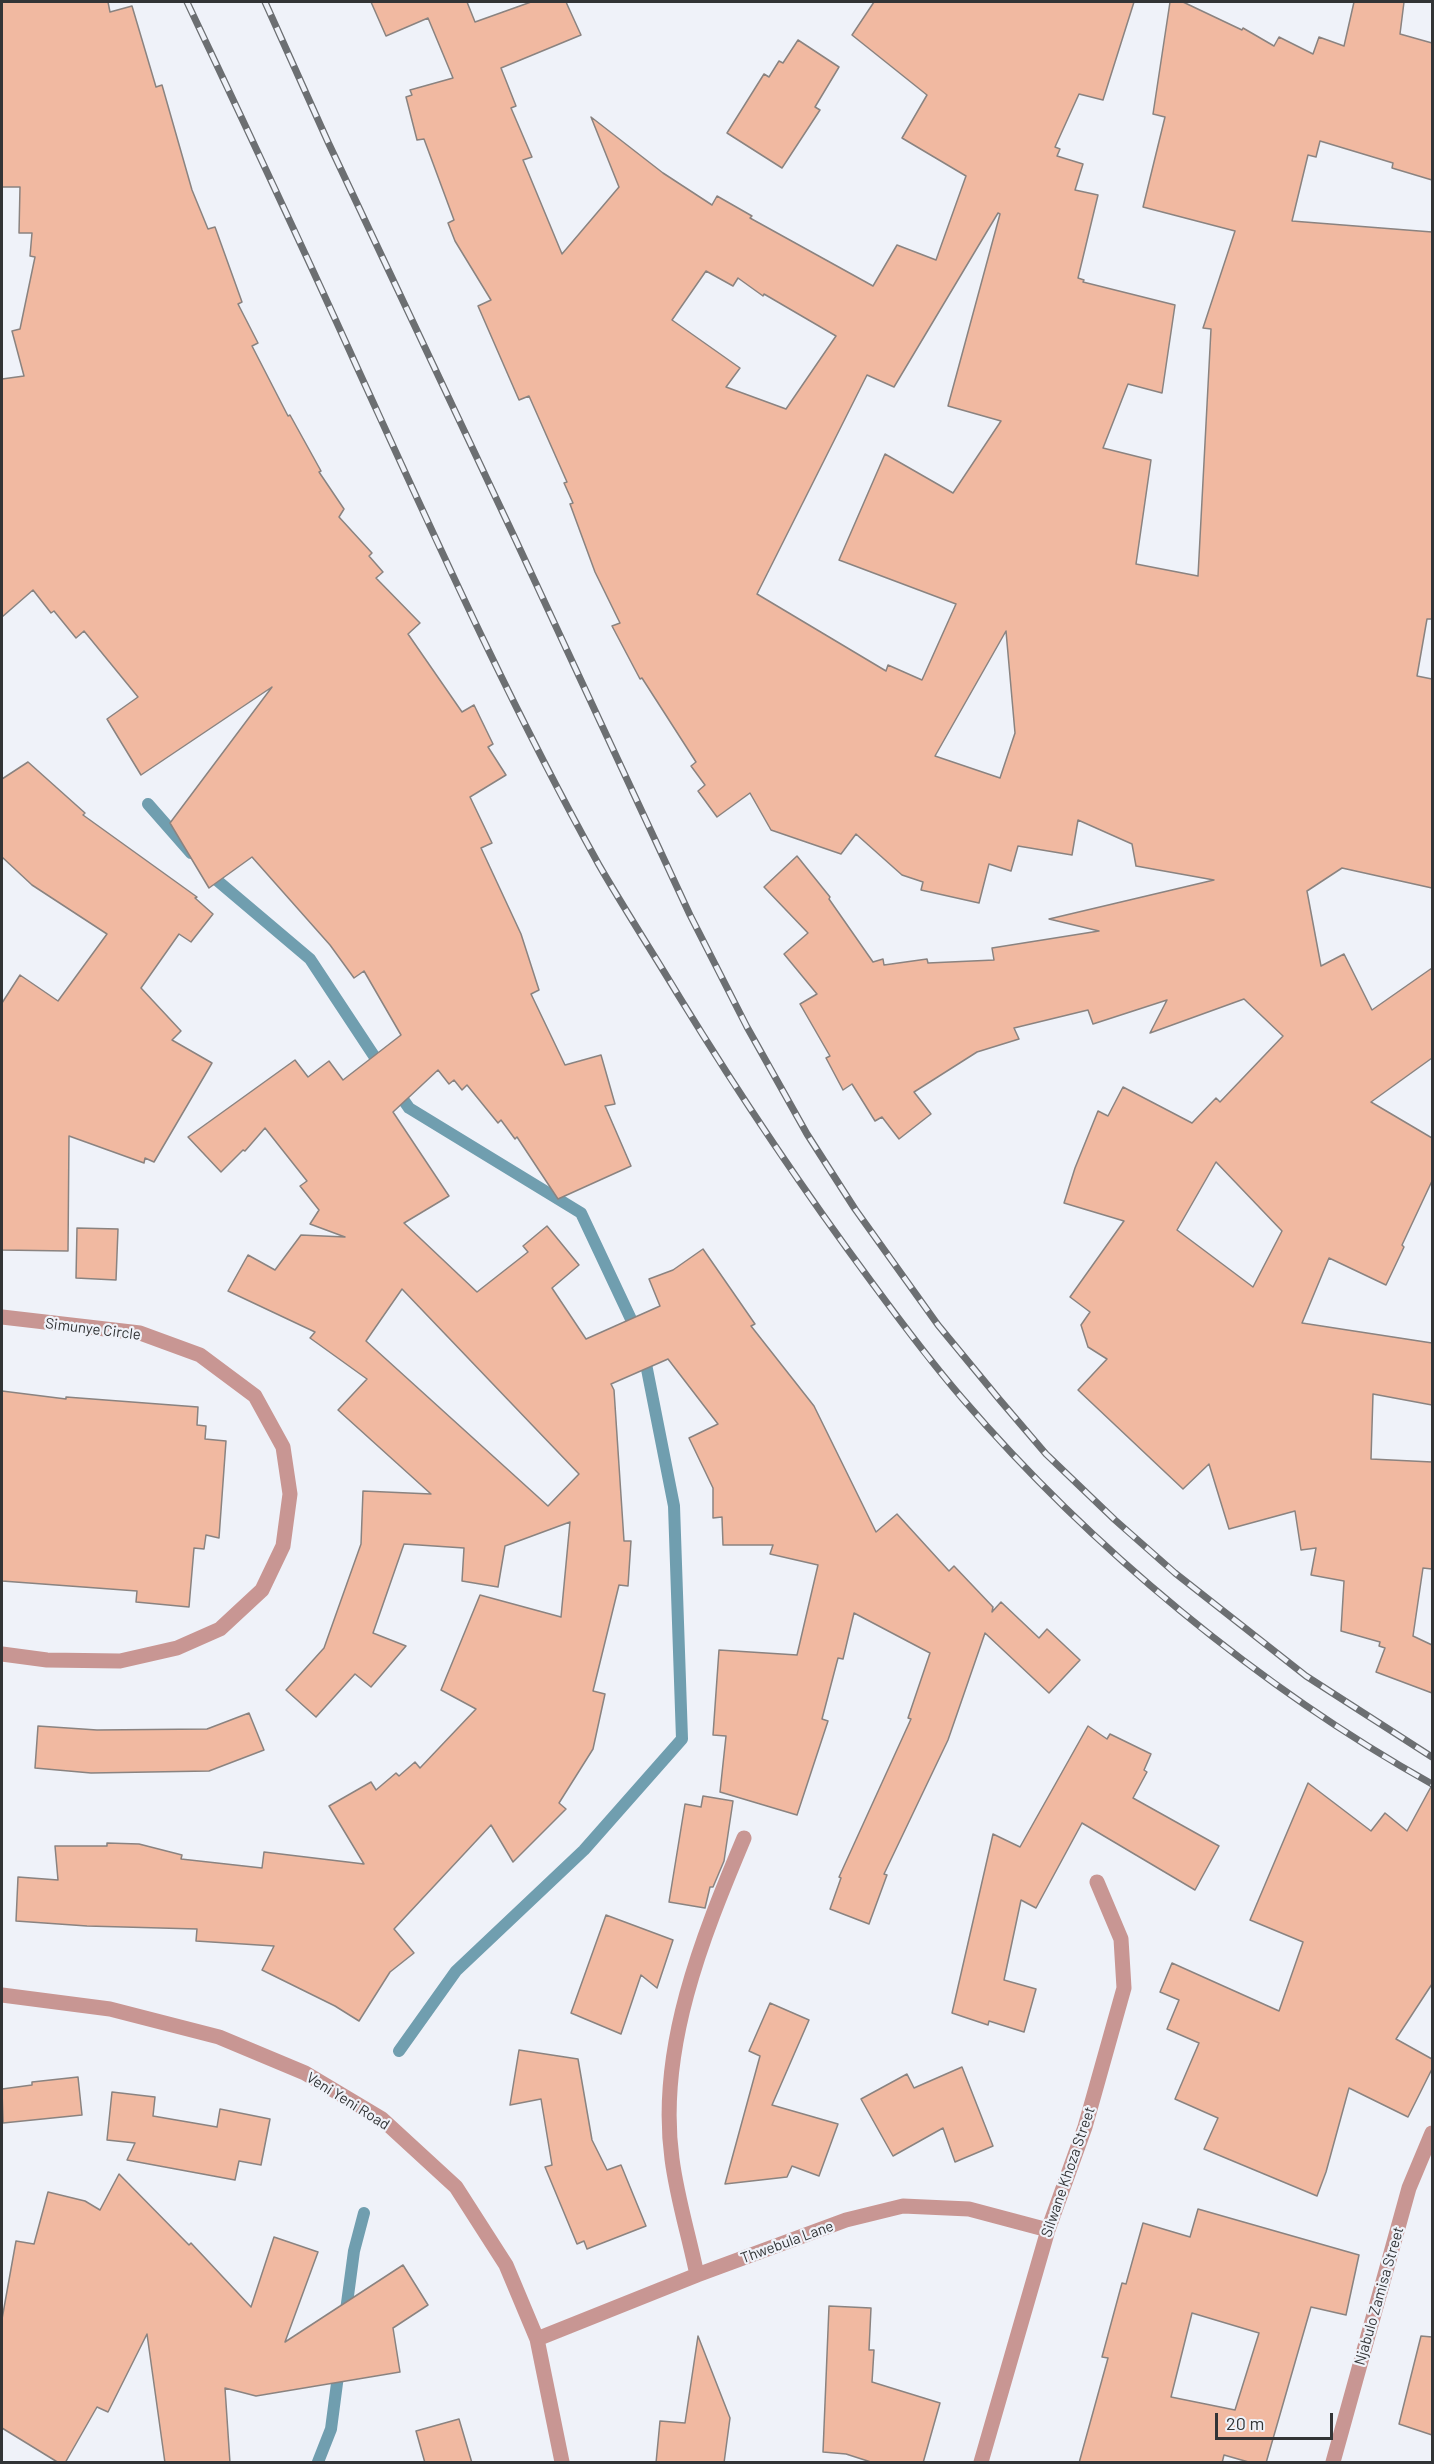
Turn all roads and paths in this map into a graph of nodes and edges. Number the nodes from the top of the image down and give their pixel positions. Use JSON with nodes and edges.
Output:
{"nodes":[{"id":1,"x":2,"y":1317,"type":"edge"},
{"id":2,"x":2,"y":1654,"type":"edge"},
{"id":3,"x":744,"y":1838,"type":"dead end"},
{"id":4,"x":1097,"y":1882,"type":"dead end"},
{"id":5,"x":2,"y":1995,"type":"edge"},
{"id":6,"x":1432,"y":2133,"type":"edge"},
{"id":7,"x":1048,"y":2230,"type":"junction"},
{"id":8,"x":698,"y":2275,"type":"junction"},
{"id":9,"x":537,"y":2339,"type":"junction"},
{"id":10,"x":562,"y":2463,"type":"edge"},
{"id":11,"x":981,"y":2463,"type":"edge"},
{"id":12,"x":1333,"y":2463,"type":"edge"}],
"edges":[{"from":1,"to":2,"type":"street","name":"Simunye Circle"},
{"from":3,"to":8,"type":"street"},
{"from":4,"to":7,"type":"street","name":"Silwane Khoza Street"},
{"from":5,"to":9,"type":"street","name":"Veni Yeni Road"},
{"from":6,"to":12,"type":"street","name":"Njabulo Zamisa Street"},
{"from":7,"to":8,"type":"street","name":"Thwebula Lane"},
{"from":7,"to":11,"type":"street","name":"Silwane Khoza Street"},
{"from":8,"to":9,"type":"street","name":"Thwebula Lane"},
{"from":9,"to":10,"type":"street","name":"Veni Yeni Road"}]}
